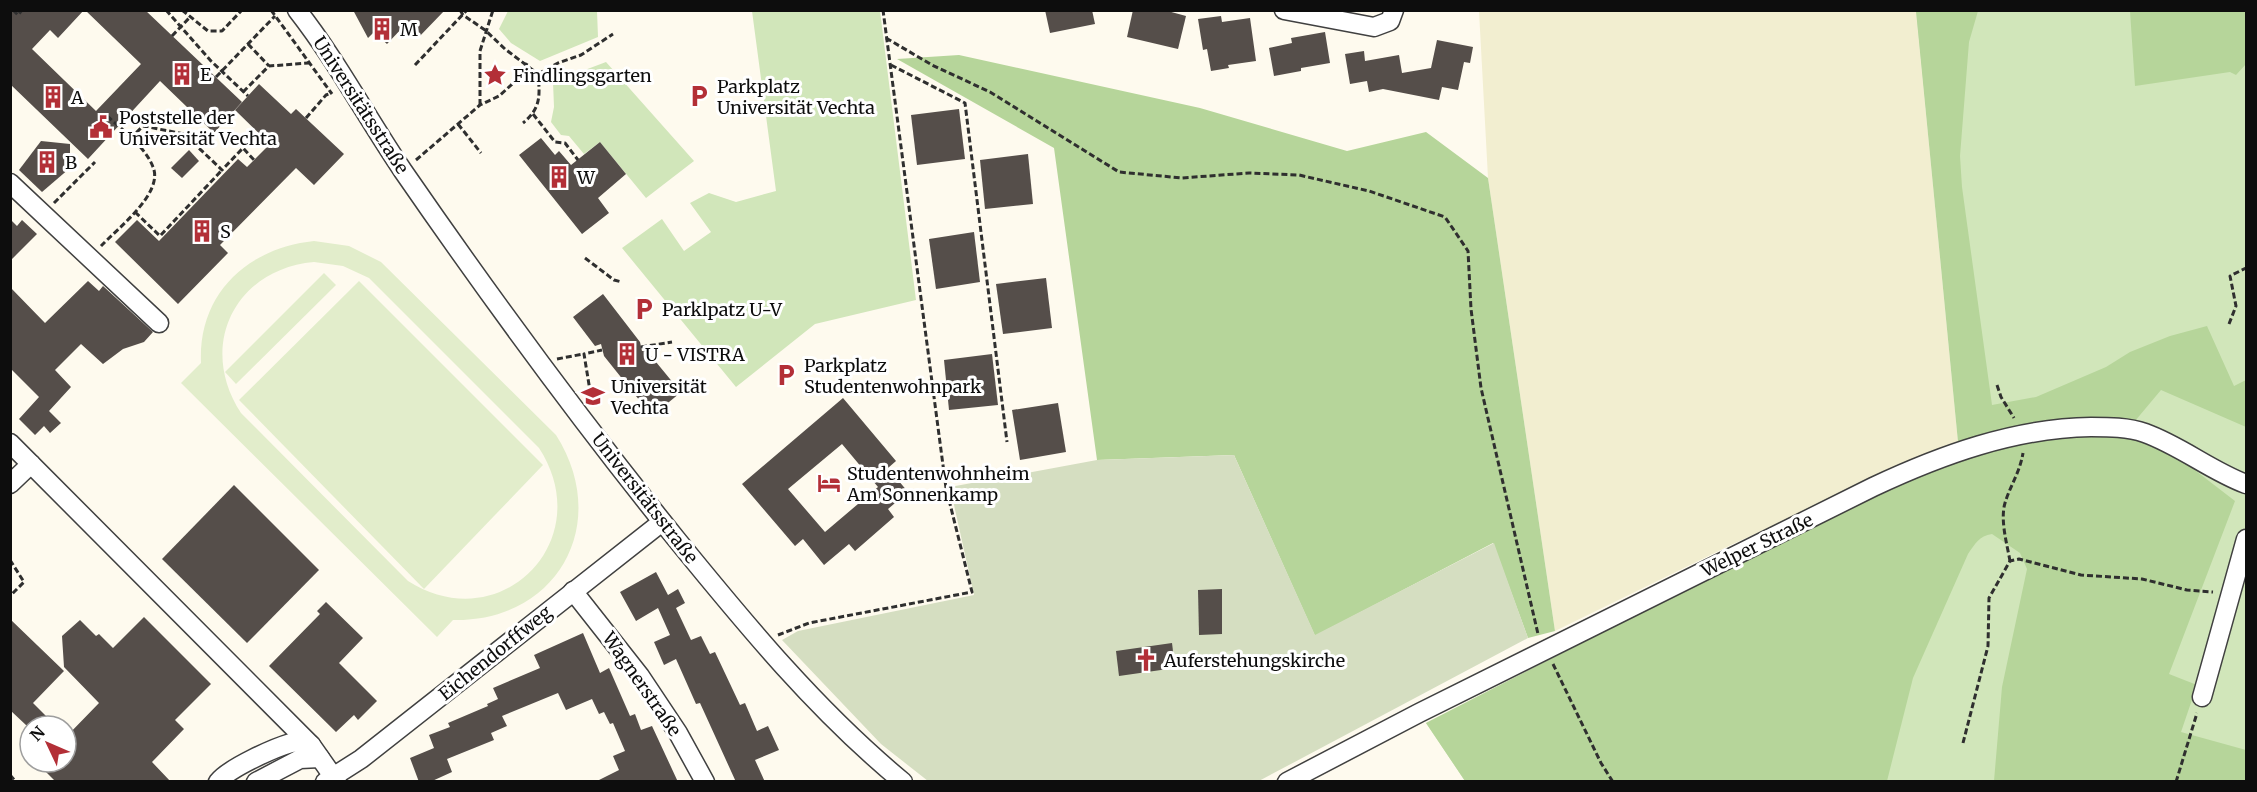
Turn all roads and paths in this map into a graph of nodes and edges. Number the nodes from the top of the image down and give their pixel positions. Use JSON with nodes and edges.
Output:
{"nodes":[{"id":1,"x":13,"y":10,"type":"edge"},
{"id":2,"x":22,"y":10,"type":"edge"},
{"id":3,"x":166,"y":10,"type":"edge"},
{"id":4,"x":182,"y":10,"type":"edge"},
{"id":5,"x":242,"y":10,"type":"edge"},
{"id":6,"x":297,"y":10,"type":"edge"},
{"id":7,"x":460,"y":10,"type":"edge"},
{"id":8,"x":467,"y":10,"type":"edge"},
{"id":9,"x":493,"y":10,"type":"edge"},
{"id":10,"x":881,"y":10,"type":"edge"},
{"id":11,"x":1284,"y":10,"type":"edge"},
{"id":12,"x":1394,"y":10,"type":"edge"},
{"id":13,"x":463,"y":15,"type":"junction"},
{"id":14,"x":191,"y":16,"type":"junction"},
{"id":15,"x":275,"y":16,"type":"dead end"},
{"id":16,"x":485,"y":30,"type":"junction"},
{"id":17,"x":613,"y":34,"type":"dead end"},
{"id":18,"x":172,"y":36,"type":"dead end"},
{"id":19,"x":886,"y":38,"type":"junction"},
{"id":20,"x":248,"y":44,"type":"junction"},
{"id":21,"x":309,"y":63,"type":"dead end"},
{"id":22,"x":527,"y":63,"type":"junction"},
{"id":23,"x":415,"y":65,"type":"dead end"},
{"id":24,"x":891,"y":65,"type":"junction"},
{"id":25,"x":269,"y":66,"type":"junction"},
{"id":26,"x":222,"y":72,"type":"junction"},
{"id":27,"x":538,"y":74,"type":"junction"},
{"id":28,"x":216,"y":77,"type":"dead end"},
{"id":29,"x":243,"y":92,"type":"junction"},
{"id":30,"x":331,"y":93,"type":"dead end"},
{"id":31,"x":248,"y":96,"type":"dead end"},
{"id":32,"x":480,"y":105,"type":"junction"},
{"id":33,"x":105,"y":114,"type":"dead end"},
{"id":34,"x":533,"y":114,"type":"junction"},
{"id":35,"x":306,"y":118,"type":"dead end"},
{"id":36,"x":523,"y":123,"type":"dead end"},
{"id":37,"x":458,"y":124,"type":"junction"},
{"id":38,"x":130,"y":139,"type":"junction"},
{"id":39,"x":481,"y":153,"type":"dead end"},
{"id":40,"x":254,"y":160,"type":"dead end"},
{"id":41,"x":578,"y":160,"type":"dead end"},
{"id":42,"x":95,"y":162,"type":"dead end"},
{"id":43,"x":402,"y":170,"type":"junction"},
{"id":44,"x":222,"y":171,"type":"junction"},
{"id":45,"x":10,"y":183,"type":"edge"},
{"id":46,"x":135,"y":211,"type":"junction"},
{"id":47,"x":44,"y":214,"type":"junction"},
{"id":48,"x":90,"y":258,"type":"junction"},
{"id":49,"x":585,"y":258,"type":"dead end"},
{"id":50,"x":2247,"y":268,"type":"edge"},
{"id":51,"x":622,"y":282,"type":"dead end"},
{"id":52,"x":159,"y":323,"type":"dead end"},
{"id":53,"x":2229,"y":324,"type":"dead end"},
{"id":54,"x":672,"y":342,"type":"dead end"},
{"id":55,"x":641,"y":347,"type":"dead end"},
{"id":56,"x":602,"y":350,"type":"dead end"},
{"id":57,"x":584,"y":354,"type":"junction"},
{"id":58,"x":553,"y":359,"type":"dead end"},
{"id":59,"x":1997,"y":385,"type":"dead end"},
{"id":60,"x":594,"y":413,"type":"dead end"},
{"id":61,"x":2020,"y":435,"type":"junction"},
{"id":62,"x":1006,"y":442,"type":"dead end"},
{"id":63,"x":10,"y":443,"type":"edge"},
{"id":64,"x":31,"y":464,"type":"junction"},
{"id":65,"x":10,"y":484,"type":"edge"},
{"id":66,"x":2247,"y":484,"type":"edge"},
{"id":67,"x":662,"y":522,"type":"junction"},
{"id":68,"x":2247,"y":539,"type":"edge"},
{"id":69,"x":10,"y":560,"type":"edge"},
{"id":70,"x":2010,"y":561,"type":"junction"},
{"id":71,"x":573,"y":591,"type":"junction"},
{"id":72,"x":10,"y":596,"type":"edge"},
{"id":73,"x":2230,"y":596,"type":"junction"},
{"id":74,"x":765,"y":646,"type":"junction"},
{"id":75,"x":1545,"y":650,"type":"junction"},
{"id":76,"x":2202,"y":697,"type":"joint"},
{"id":77,"x":1963,"y":743,"type":"dead end"},
{"id":78,"x":315,"y":751,"type":"junction"},
{"id":79,"x":10,"y":775,"type":"edge"},
{"id":80,"x":332,"y":780,"type":"edge"},
{"id":81,"x":16,"y":782,"type":"edge"},
{"id":82,"x":218,"y":782,"type":"edge"},
{"id":83,"x":256,"y":782,"type":"edge"},
{"id":84,"x":705,"y":782,"type":"edge"},
{"id":85,"x":903,"y":782,"type":"edge"},
{"id":86,"x":1287,"y":782,"type":"edge"},
{"id":87,"x":1613,"y":782,"type":"edge"},
{"id":88,"x":2176,"y":782,"type":"edge"}],
"edges":[{"from":1,"to":2,"type":"path"},
{"from":3,"to":26,"type":"path"},
{"from":4,"to":14,"type":"path"},
{"from":5,"to":14,"type":"path"},
{"from":6,"to":43,"type":"street","name":"Universitätsstraße"},
{"from":7,"to":13,"type":"path"},
{"from":8,"to":13,"type":"path"},
{"from":9,"to":16,"type":"path"},
{"from":10,"to":19,"type":"path"},
{"from":11,"to":12,"type":"street"},
{"from":13,"to":16,"type":"path"},
{"from":13,"to":23,"type":"path"},
{"from":14,"to":18,"type":"path","bridge":true},
{"from":15,"to":20,"type":"path"},
{"from":16,"to":22,"type":"path"},
{"from":16,"to":32,"type":"path"},
{"from":17,"to":27,"type":"path"},
{"from":19,"to":24,"type":"path"},
{"from":19,"to":75,"type":"path"},
{"from":20,"to":25,"type":"path"},
{"from":20,"to":26,"type":"path"},
{"from":21,"to":25,"type":"path"},
{"from":22,"to":27,"type":"path"},
{"from":22,"to":32,"type":"path"},
{"from":24,"to":62,"type":"path"},
{"from":24,"to":74,"type":"path"},
{"from":25,"to":29,"type":"path"},
{"from":26,"to":28,"type":"path"},
{"from":26,"to":29,"type":"path"},
{"from":27,"to":34,"type":"path"},
{"from":29,"to":31,"type":"path"},
{"from":30,"to":35,"type":"path"},
{"from":32,"to":37,"type":"path"},
{"from":33,"to":38,"type":"path"},
{"from":34,"to":36,"type":"path"},
{"from":34,"to":41,"type":"path"},
{"from":37,"to":39,"type":"path"},
{"from":37,"to":43,"type":"path"},
{"from":38,"to":44,"type":"path"},
{"from":38,"to":46,"type":"path"},
{"from":40,"to":44,"type":"path"},
{"from":42,"to":47,"type":"path"},
{"from":43,"to":67,"type":"street","name":"Universitätsstraße"},
{"from":44,"to":46,"type":"path"},
{"from":45,"to":47,"type":"street"},
{"from":46,"to":48,"type":"path"},
{"from":47,"to":48,"type":"street"},
{"from":48,"to":52,"type":"street"},
{"from":49,"to":51,"type":"path"},
{"from":50,"to":53,"type":"path"},
{"from":54,"to":55,"type":"path"},
{"from":56,"to":57,"type":"path"},
{"from":57,"to":58,"type":"path"},
{"from":57,"to":60,"type":"path"},
{"from":59,"to":61,"type":"path"},
{"from":61,"to":66,"type":"street","name":"Welper Straße"},
{"from":61,"to":70,"type":"path"},
{"from":61,"to":75,"type":"street","name":"Welper Straße"},
{"from":63,"to":64,"type":"street"},
{"from":64,"to":65,"type":"street"},
{"from":64,"to":78,"type":"street"},
{"from":67,"to":71,"type":"street","name":"Eichendorffweg"},
{"from":67,"to":74,"type":"street","name":"Universitätsstraße"},
{"from":68,"to":73,"type":"street"},
{"from":69,"to":72,"type":"path"},
{"from":70,"to":73,"type":"path"},
{"from":70,"to":77,"type":"path"},
{"from":71,"to":80,"type":"street","name":"Eichendorffweg"},
{"from":71,"to":84,"type":"street","name":"Wagnerstraße"},
{"from":73,"to":76,"type":"street"},
{"from":74,"to":85,"type":"street","name":"Universitätsstraße"},
{"from":75,"to":86,"type":"street","name":"Welper Straße"},
{"from":75,"to":87,"type":"path"},
{"from":76,"to":88,"type":"path"},
{"from":78,"to":80,"type":"street"},
{"from":78,"to":82,"type":"street"},
{"from":78,"to":83,"type":"street"},
{"from":79,"to":81,"type":"path"}]}
